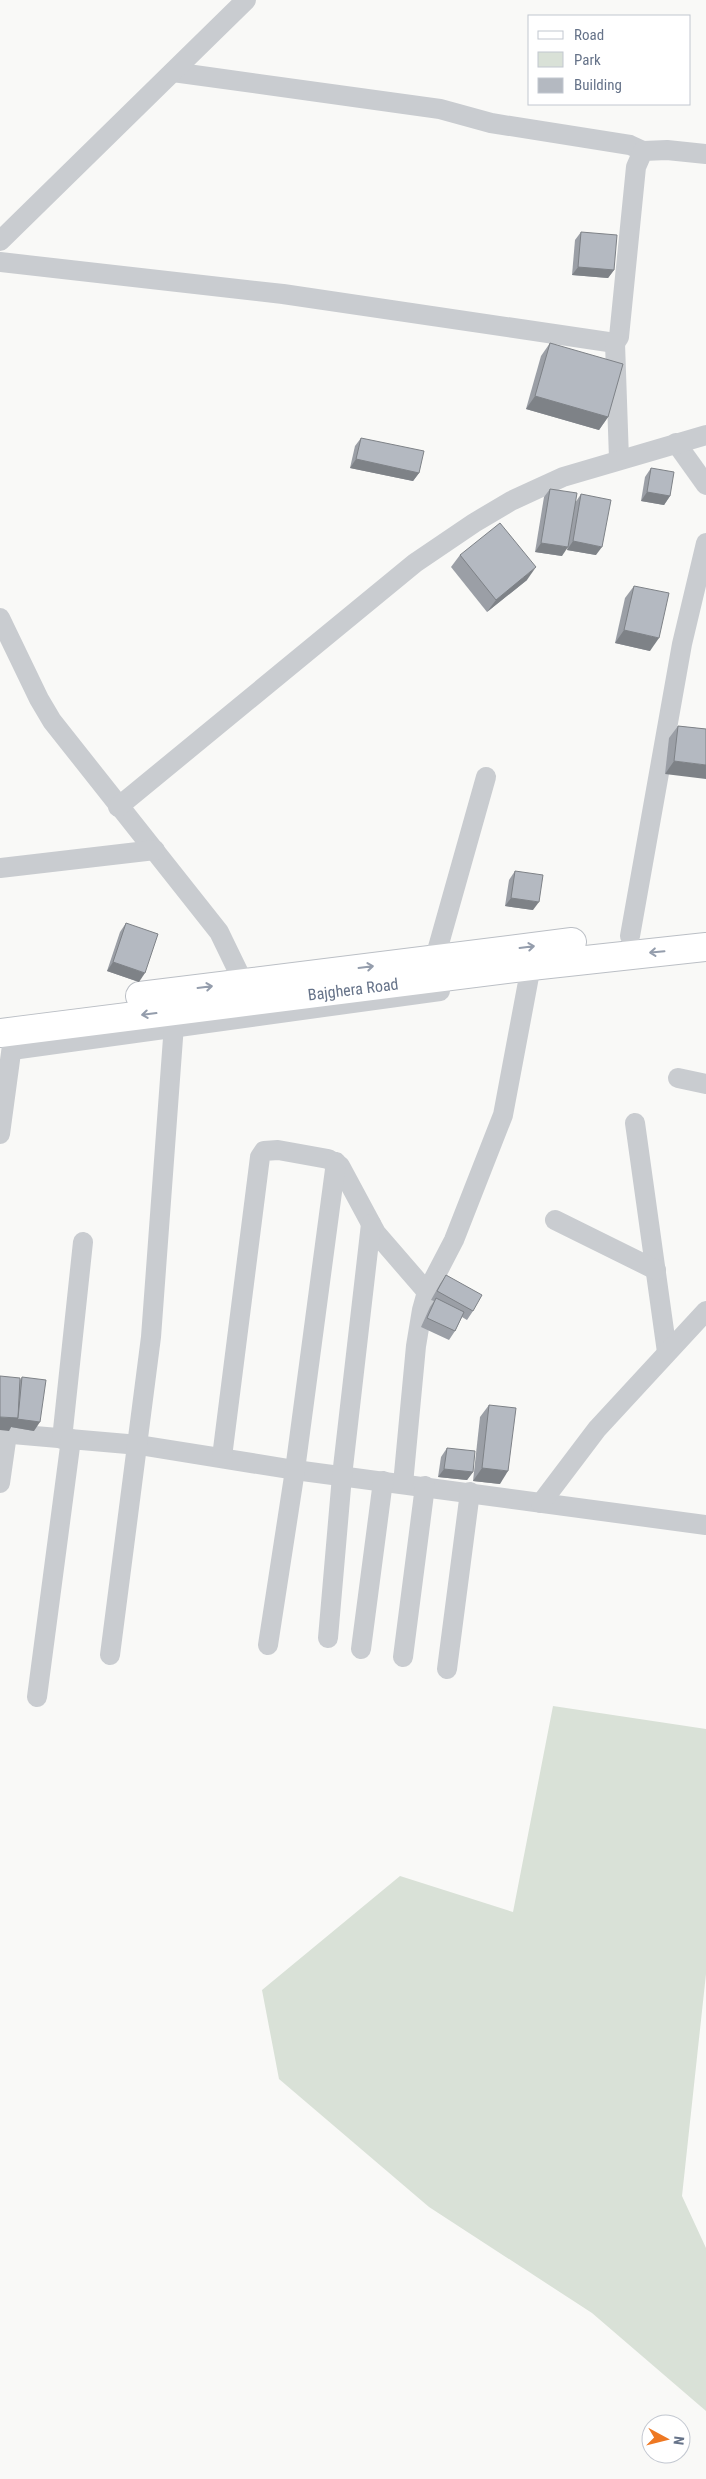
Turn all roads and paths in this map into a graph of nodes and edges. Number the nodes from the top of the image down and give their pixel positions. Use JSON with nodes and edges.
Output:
{"nodes":[{"id":1,"x":246,"y":0,"type":"edge"},
{"id":2,"x":173,"y":72,"type":"junction"},
{"id":3,"x":643,"y":151,"type":"junction"},
{"id":4,"x":706,"y":154,"type":"edge"},
{"id":5,"x":0,"y":241,"type":"edge"},
{"id":6,"x":0,"y":262,"type":"edge"},
{"id":7,"x":615,"y":343,"type":"junction"},
{"id":8,"x":706,"y":434,"type":"edge"},
{"id":9,"x":676,"y":443,"type":"junction"},
{"id":10,"x":619,"y":459,"type":"junction"},
{"id":11,"x":706,"y":485,"type":"edge"},
{"id":12,"x":706,"y":543,"type":"edge"},
{"id":13,"x":0,"y":618,"type":"edge"},
{"id":14,"x":486,"y":777,"type":"dead end"},
{"id":15,"x":118,"y":807,"type":"junction"},
{"id":16,"x":155,"y":850,"type":"junction"},
{"id":17,"x":0,"y":868,"type":"edge"},
{"id":18,"x":706,"y":928,"type":"edge"},
{"id":19,"x":630,"y":936,"type":"junction"},
{"id":20,"x":706,"y":947,"type":"edge"},
{"id":21,"x":435,"y":958,"type":"junction"},
{"id":22,"x":530,"y":972,"type":"junction"},
{"id":23,"x":248,"y":992,"type":"junction"},
{"id":24,"x":175,"y":1020,"type":"junction"},
{"id":25,"x":6,"y":1032,"type":"edge"},
{"id":26,"x":678,"y":1078,"type":"dead end"},
{"id":27,"x":706,"y":1084,"type":"edge"},
{"id":28,"x":635,"y":1123,"type":"dead end"},
{"id":29,"x":0,"y":1134,"type":"edge"},
{"id":30,"x":336,"y":1162,"type":"junction"},
{"id":31,"x":555,"y":1220,"type":"dead end"},
{"id":32,"x":371,"y":1224,"type":"junction"},
{"id":33,"x":83,"y":1242,"type":"dead end"},
{"id":34,"x":656,"y":1270,"type":"junction"},
{"id":35,"x":427,"y":1292,"type":"junction"},
{"id":36,"x":706,"y":1311,"type":"edge"},
{"id":37,"x":667,"y":1352,"type":"junction"},
{"id":38,"x":4,"y":1434,"type":"edge"},
{"id":39,"x":66,"y":1439,"type":"junction"},
{"id":40,"x":139,"y":1446,"type":"junction"},
{"id":41,"x":222,"y":1457,"type":"junction"},
{"id":42,"x":295,"y":1470,"type":"junction"},
{"id":43,"x":342,"y":1476,"type":"junction"},
{"id":44,"x":383,"y":1481,"type":"junction"},
{"id":45,"x":0,"y":1483,"type":"edge"},
{"id":46,"x":403,"y":1484,"type":"junction"},
{"id":47,"x":425,"y":1486,"type":"junction"},
{"id":48,"x":470,"y":1492,"type":"junction"},
{"id":49,"x":541,"y":1503,"type":"junction"},
{"id":50,"x":706,"y":1524,"type":"edge"},
{"id":51,"x":328,"y":1638,"type":"dead end"},
{"id":52,"x":268,"y":1645,"type":"dead end"},
{"id":53,"x":361,"y":1649,"type":"dead end"},
{"id":54,"x":110,"y":1655,"type":"dead end"},
{"id":55,"x":403,"y":1658,"type":"dead end"},
{"id":56,"x":447,"y":1669,"type":"dead end"},
{"id":57,"x":37,"y":1697,"type":"dead end"}],
"edges":[{"from":1,"to":2,"type":"street"},
{"from":2,"to":3,"type":"street"},
{"from":2,"to":5,"type":"street"},
{"from":3,"to":4,"type":"street"},
{"from":3,"to":7,"type":"street"},
{"from":6,"to":7,"type":"street"},
{"from":7,"to":10,"type":"street"},
{"from":8,"to":9,"type":"street"},
{"from":9,"to":10,"type":"street"},
{"from":9,"to":11,"type":"street"},
{"from":10,"to":15,"type":"street"},
{"from":12,"to":19,"type":"street"},
{"from":13,"to":15,"type":"street"},
{"from":14,"to":21,"type":"street"},
{"from":15,"to":16,"type":"street"},
{"from":16,"to":17,"type":"street"},
{"from":16,"to":23,"type":"street"},
{"from":18,"to":19,"type":"main road","name":"Bajghera Road"},
{"from":21,"to":19,"type":"main road","name":"Bajghera Road","one_way":true},
{"from":20,"to":22,"type":"main road","name":"Bajghera Road","one_way":true},
{"from":23,"to":21,"type":"main road","name":"Bajghera Road","one_way":true},
{"from":22,"to":23,"type":"main road","name":"Bajghera Road"},
{"from":22,"to":24,"type":"street"},
{"from":22,"to":35,"type":"street"},
{"from":23,"to":24,"type":"main road","name":"Bajghera Road"},
{"from":25,"to":23,"type":"main road","name":"Bajghera Road","one_way":true},
{"from":24,"to":25,"type":"main road","name":"Bajghera Road"},
{"from":24,"to":40,"type":"street"},
{"from":25,"to":29,"type":"street"},
{"from":26,"to":27,"type":"street"},
{"from":28,"to":34,"type":"street"},
{"from":30,"to":32,"type":"street"},
{"from":30,"to":41,"type":"street"},
{"from":30,"to":42,"type":"street"},
{"from":31,"to":34,"type":"street"},
{"from":32,"to":35,"type":"street"},
{"from":32,"to":43,"type":"street"},
{"from":33,"to":39,"type":"street"},
{"from":34,"to":37,"type":"street"},
{"from":35,"to":46,"type":"street"},
{"from":36,"to":37,"type":"street"},
{"from":37,"to":49,"type":"street"},
{"from":38,"to":39,"type":"street"},
{"from":38,"to":45,"type":"street"},
{"from":39,"to":40,"type":"street"},
{"from":39,"to":57,"type":"street"},
{"from":40,"to":41,"type":"street"},
{"from":40,"to":54,"type":"street"},
{"from":41,"to":42,"type":"street"},
{"from":42,"to":43,"type":"street"},
{"from":42,"to":52,"type":"street"},
{"from":43,"to":44,"type":"street"},
{"from":43,"to":51,"type":"street"},
{"from":44,"to":46,"type":"street"},
{"from":44,"to":53,"type":"street"},
{"from":46,"to":47,"type":"street"},
{"from":47,"to":48,"type":"street"},
{"from":47,"to":55,"type":"street"},
{"from":48,"to":49,"type":"street"},
{"from":48,"to":56,"type":"street"},
{"from":49,"to":50,"type":"street"}]}
